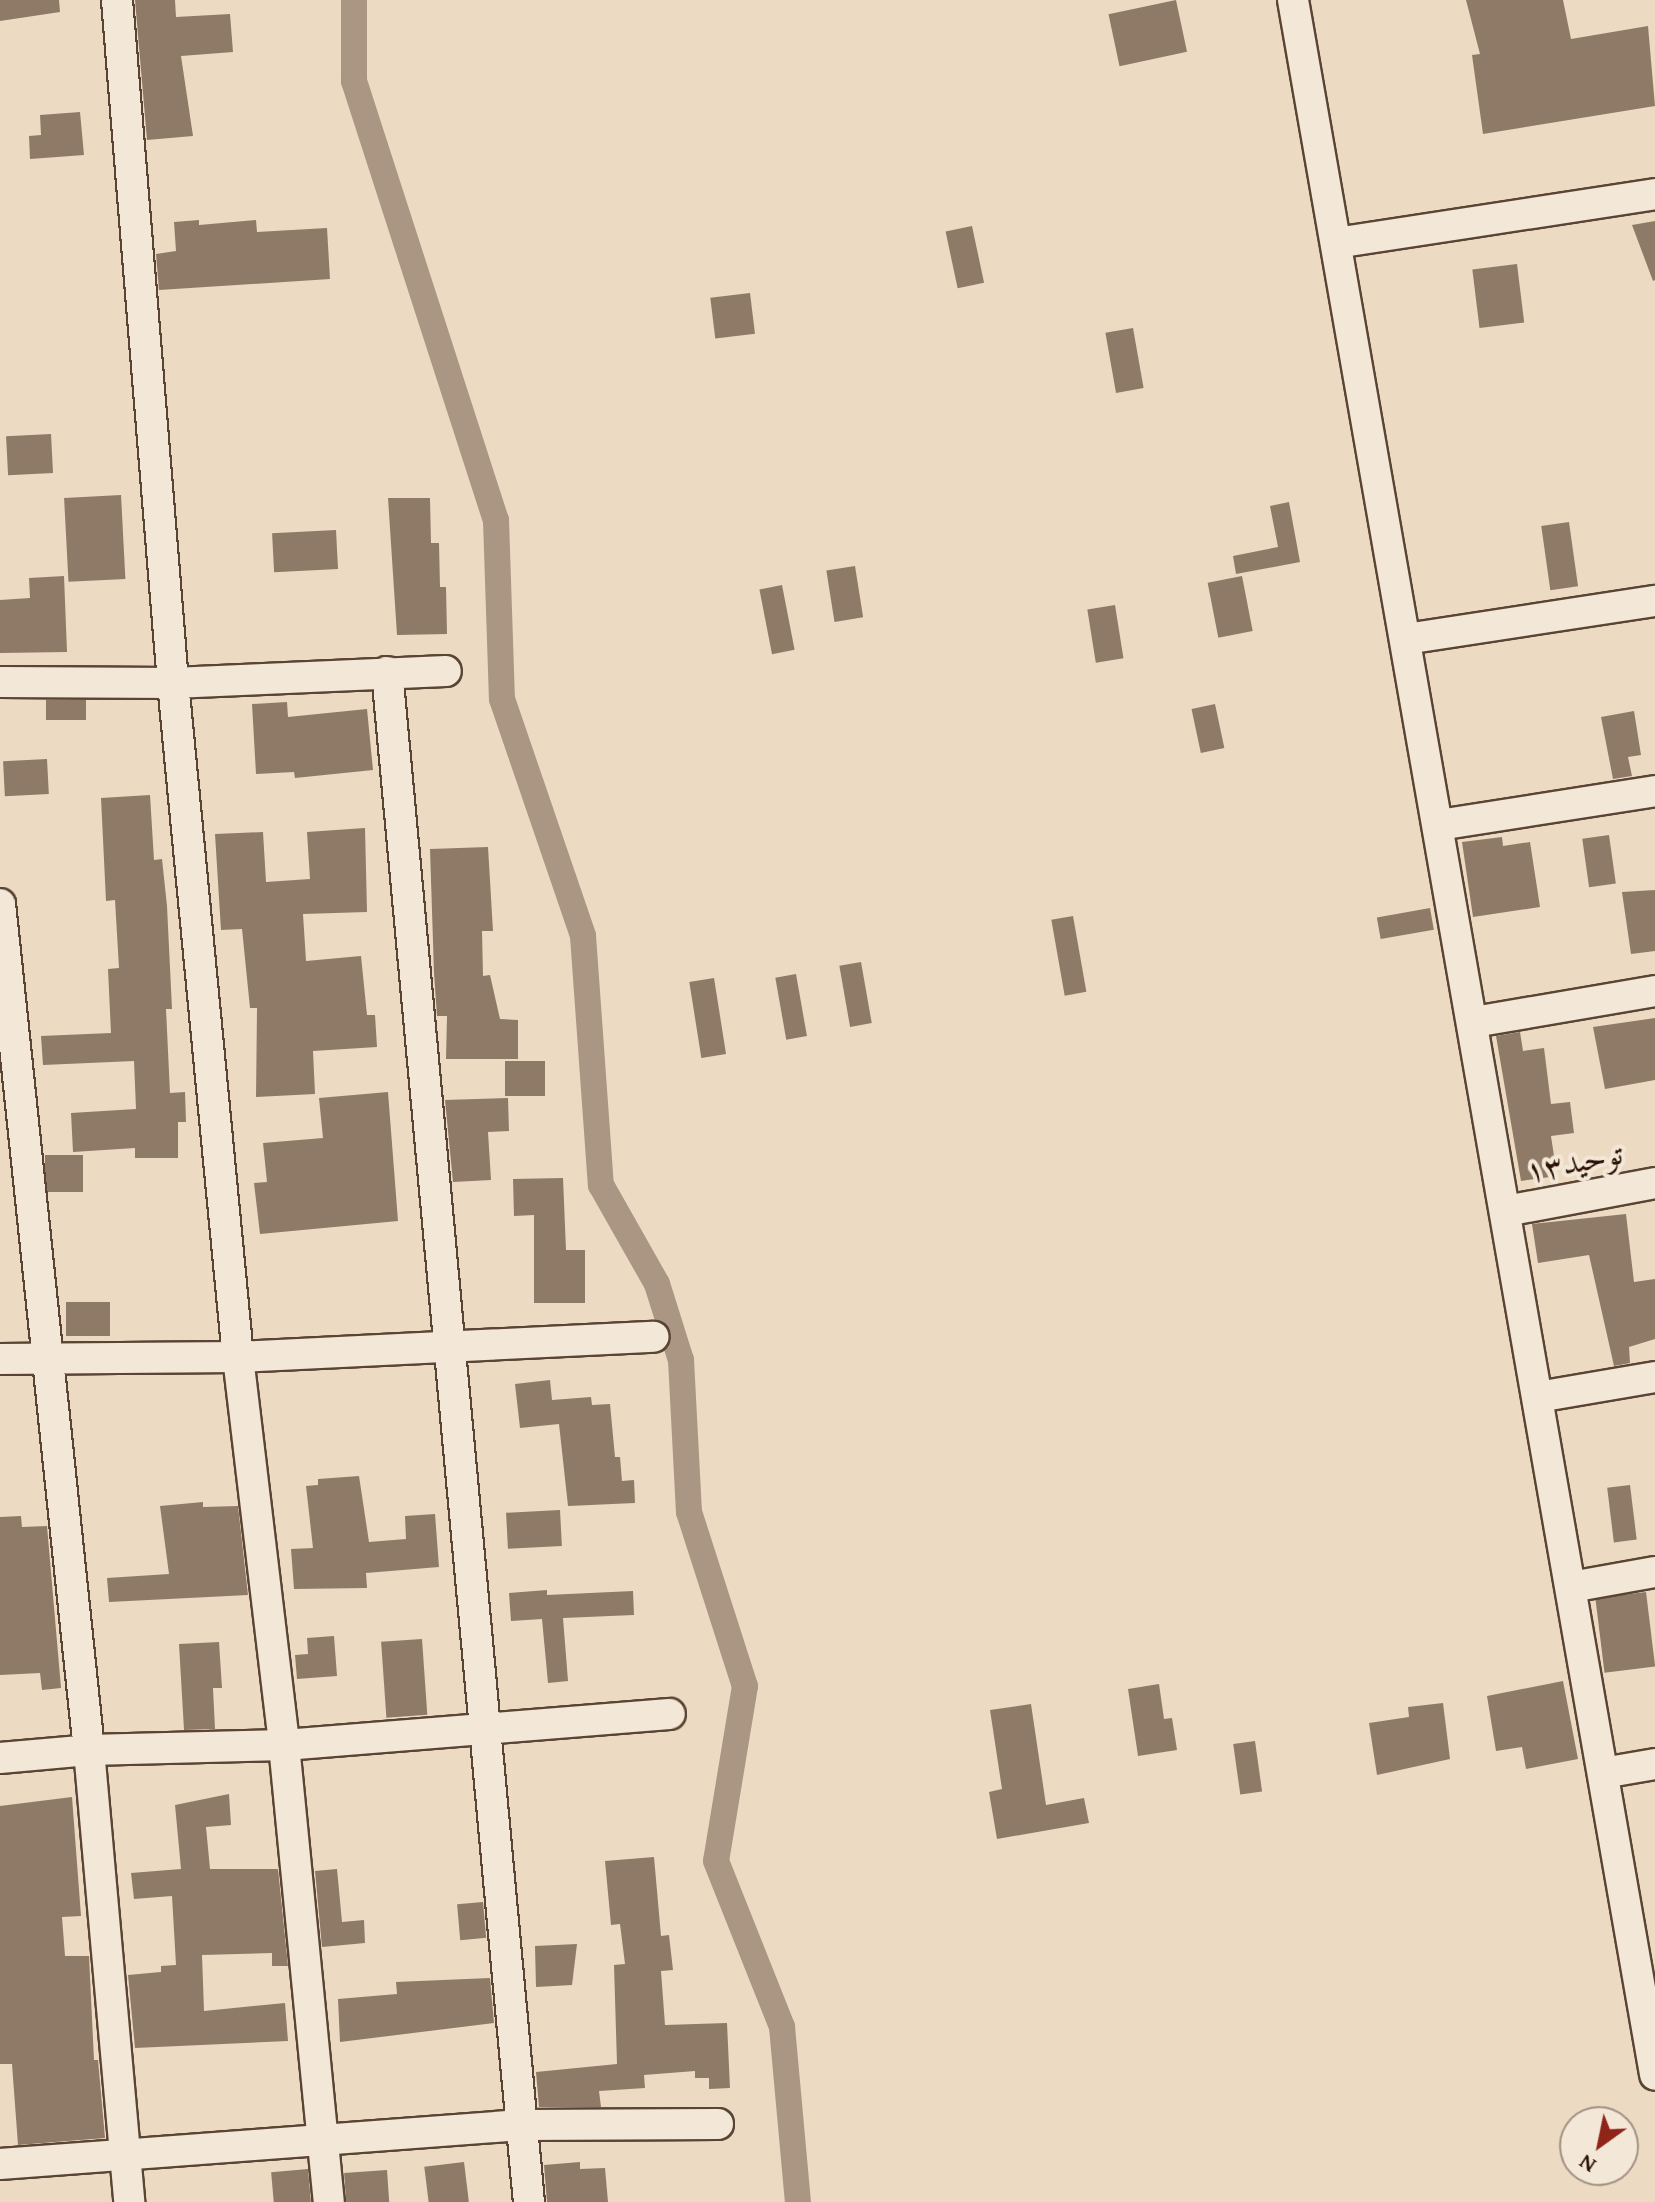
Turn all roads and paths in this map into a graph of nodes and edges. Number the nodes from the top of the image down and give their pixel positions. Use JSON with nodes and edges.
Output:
{"nodes":[{"id":1,"x":117,"y":0,"type":"edge"},
{"id":2,"x":1293,"y":0,"type":"edge"},
{"id":3,"x":1655,"y":194,"type":"edge"},
{"id":4,"x":1336,"y":243,"type":"junction"},
{"id":5,"x":1655,"y":601,"type":"edge"},
{"id":6,"x":1406,"y":639,"type":"junction"},
{"id":7,"x":446,"y":671,"type":"dead end"},
{"id":8,"x":387,"y":672,"type":"junction"},
{"id":9,"x":0,"y":682,"type":"edge"},
{"id":10,"x":173,"y":683,"type":"junction"},
{"id":11,"x":1655,"y":791,"type":"edge"},
{"id":12,"x":1439,"y":825,"type":"junction"},
{"id":13,"x":0,"y":904,"type":"edge"},
{"id":14,"x":1655,"y":991,"type":"edge"},
{"id":15,"x":1474,"y":1022,"type":"junction"},
{"id":16,"x":1655,"y":1183,"type":"edge"},
{"id":17,"x":1506,"y":1211,"type":"junction"},
{"id":18,"x":654,"y":1337,"type":"dead end"},
{"id":19,"x":450,"y":1345,"type":"junction"},
{"id":20,"x":45,"y":1357,"type":"junction"},
{"id":21,"x":238,"y":1357,"type":"junction"},
{"id":22,"x":0,"y":1359,"type":"edge"},
{"id":23,"x":1655,"y":1377,"type":"edge"},
{"id":24,"x":1538,"y":1397,"type":"junction"},
{"id":25,"x":1655,"y":1572,"type":"edge"},
{"id":26,"x":1571,"y":1587,"type":"junction"},
{"id":27,"x":670,"y":1714,"type":"dead end"},
{"id":28,"x":482,"y":1728,"type":"junction"},
{"id":29,"x":284,"y":1745,"type":"junction"},
{"id":30,"x":89,"y":1750,"type":"junction"},
{"id":31,"x":0,"y":1758,"type":"edge"},
{"id":32,"x":1655,"y":1764,"type":"edge"},
{"id":33,"x":1603,"y":1773,"type":"junction"},
{"id":34,"x":1646,"y":1972,"type":"edge"},
{"id":35,"x":1655,"y":2075,"type":"edge"},
{"id":36,"x":718,"y":2124,"type":"dead end"},
{"id":37,"x":521,"y":2125,"type":"junction"},
{"id":38,"x":323,"y":2142,"type":"junction"},
{"id":39,"x":125,"y":2154,"type":"junction"},
{"id":40,"x":0,"y":2164,"type":"edge"},
{"id":41,"x":129,"y":2202,"type":"edge"},
{"id":42,"x":329,"y":2202,"type":"edge"},
{"id":43,"x":529,"y":2202,"type":"edge"}],
"edges":[{"from":1,"to":10,"type":"street"},
{"from":2,"to":4,"type":"street"},
{"from":3,"to":4,"type":"street"},
{"from":4,"to":6,"type":"street"},
{"from":5,"to":6,"type":"street"},
{"from":6,"to":12,"type":"street"},
{"from":7,"to":8,"type":"street"},
{"from":8,"to":10,"type":"street"},
{"from":8,"to":19,"type":"street"},
{"from":9,"to":10,"type":"street"},
{"from":10,"to":21,"type":"street"},
{"from":11,"to":12,"type":"street"},
{"from":12,"to":15,"type":"street"},
{"from":13,"to":20,"type":"street"},
{"from":14,"to":15,"type":"street"},
{"from":15,"to":17,"type":"street"},
{"from":16,"to":17,"type":"street","name":"توحید۱۳"},
{"from":17,"to":24,"type":"street"},
{"from":18,"to":19,"type":"street"},
{"from":19,"to":21,"type":"street"},
{"from":19,"to":28,"type":"street"},
{"from":20,"to":21,"type":"street"},
{"from":20,"to":22,"type":"street"},
{"from":20,"to":30,"type":"street"},
{"from":21,"to":29,"type":"street"},
{"from":23,"to":24,"type":"street"},
{"from":24,"to":26,"type":"street"},
{"from":25,"to":26,"type":"street"},
{"from":26,"to":33,"type":"street"},
{"from":27,"to":28,"type":"street"},
{"from":28,"to":29,"type":"street"},
{"from":28,"to":37,"type":"street"},
{"from":29,"to":30,"type":"street"},
{"from":29,"to":38,"type":"street"},
{"from":30,"to":31,"type":"street"},
{"from":30,"to":39,"type":"street"},
{"from":32,"to":33,"type":"street"},
{"from":33,"to":34,"type":"street"},
{"from":34,"to":35,"type":"street"},
{"from":36,"to":37,"type":"street"},
{"from":37,"to":38,"type":"street"},
{"from":37,"to":43,"type":"street"},
{"from":38,"to":39,"type":"street"},
{"from":38,"to":42,"type":"street"},
{"from":39,"to":40,"type":"street"},
{"from":39,"to":41,"type":"street"}]}
